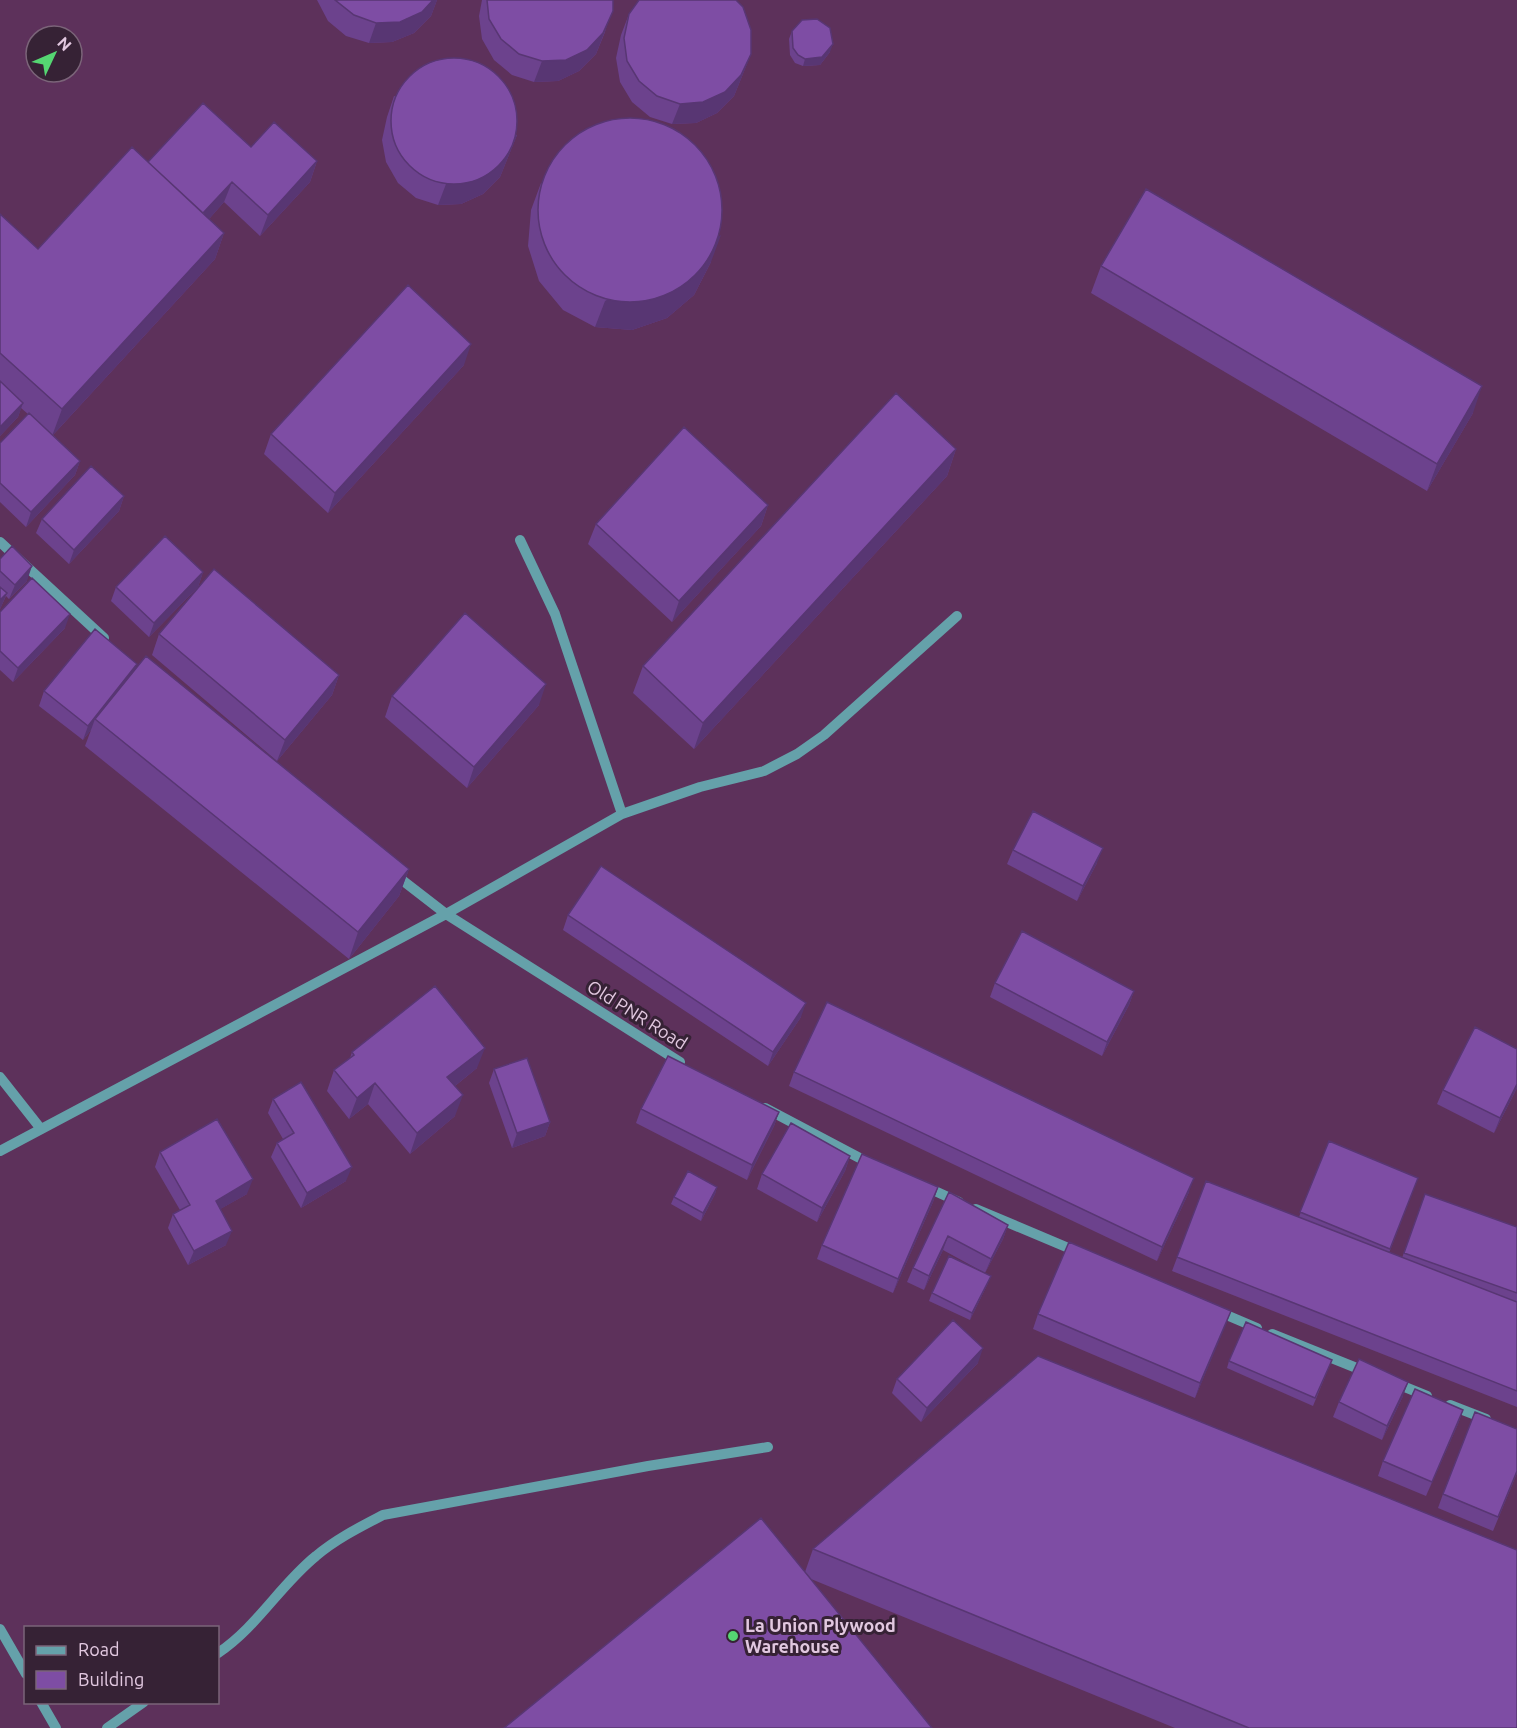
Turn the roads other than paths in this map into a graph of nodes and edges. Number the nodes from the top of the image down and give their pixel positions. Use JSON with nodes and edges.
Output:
{"nodes":[{"id":1,"x":520,"y":540,"type":"dead end"},
{"id":2,"x":0,"y":542,"type":"edge"},
{"id":3,"x":957,"y":616,"type":"dead end"},
{"id":4,"x":117,"y":649,"type":"edge"},
{"id":5,"x":622,"y":814,"type":"junction"},
{"id":6,"x":380,"y":863,"type":"edge"},
{"id":7,"x":446,"y":914,"type":"junction"},
{"id":8,"x":691,"y":1068,"type":"edge"},
{"id":9,"x":0,"y":1077,"type":"edge"},
{"id":10,"x":752,"y":1101,"type":"edge"},
{"id":11,"x":41,"y":1129,"type":"junction"},
{"id":12,"x":0,"y":1151,"type":"edge"},
{"id":13,"x":884,"y":1170,"type":"edge"},
{"id":14,"x":917,"y":1184,"type":"edge"},
{"id":15,"x":1090,"y":1257,"type":"edge"},
{"id":16,"x":1210,"y":1308,"type":"edge"},
{"id":17,"x":1495,"y":1423,"type":"edge"},
{"id":18,"x":768,"y":1447,"type":"dead end"},
{"id":19,"x":0,"y":1629,"type":"edge"},
{"id":20,"x":219,"y":1652,"type":"edge"},
{"id":21,"x":24,"y":1671,"type":"edge"},
{"id":22,"x":42,"y":1704,"type":"edge"},
{"id":23,"x":141,"y":1704,"type":"edge"},
{"id":24,"x":56,"y":1728,"type":"edge"},
{"id":25,"x":106,"y":1728,"type":"edge"}],
"edges":[{"from":1,"to":5,"type":"street"},
{"from":2,"to":4,"type":"street"},
{"from":3,"to":5,"type":"street"},
{"from":5,"to":7,"type":"street"},
{"from":6,"to":7,"type":"street","name":"Old PNR Road"},
{"from":7,"to":8,"type":"street","name":"Old PNR Road"},
{"from":7,"to":11,"type":"street"},
{"from":9,"to":11,"type":"street"},
{"from":10,"to":13,"type":"street"},
{"from":11,"to":12,"type":"street"},
{"from":14,"to":15,"type":"street"},
{"from":16,"to":17,"type":"street"},
{"from":18,"to":20,"type":"street"},
{"from":19,"to":21,"type":"street"},
{"from":22,"to":24,"type":"street"},
{"from":23,"to":25,"type":"street"}]}
